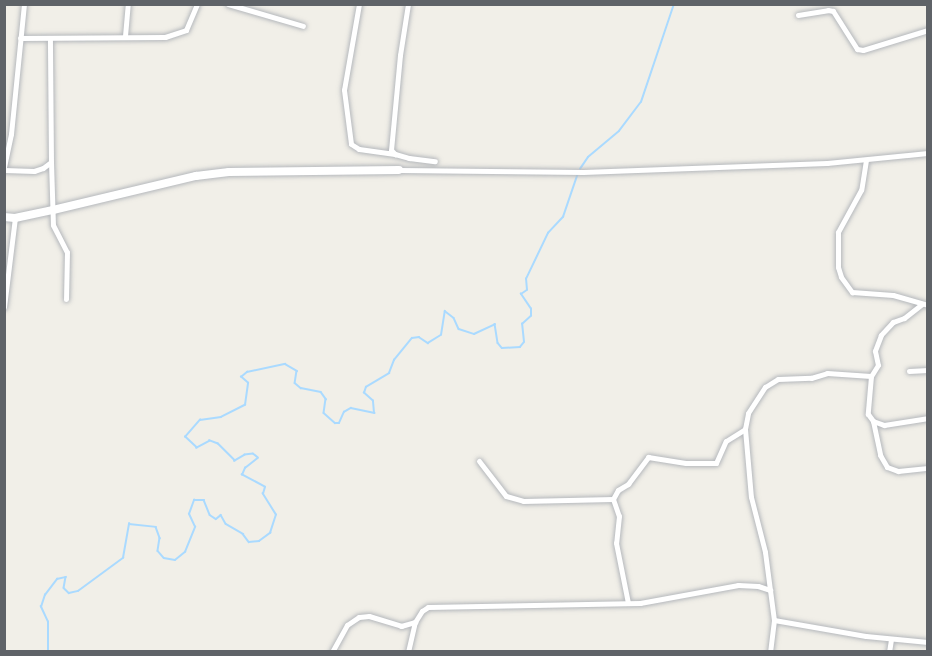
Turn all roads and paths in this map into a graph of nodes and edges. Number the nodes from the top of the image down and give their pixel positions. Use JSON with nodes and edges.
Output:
{"nodes":[{"id":1,"x":24,"y":4,"type":"edge"},
{"id":2,"x":128,"y":4,"type":"edge"},
{"id":3,"x":197,"y":4,"type":"edge"},
{"id":4,"x":228,"y":4,"type":"edge"},
{"id":5,"x":359,"y":4,"type":"edge"},
{"id":6,"x":408,"y":4,"type":"edge"},
{"id":7,"x":798,"y":15,"type":"dead end"},
{"id":8,"x":303,"y":26,"type":"dead end"},
{"id":9,"x":927,"y":30,"type":"edge"},
{"id":10,"x":125,"y":36,"type":"junction"},
{"id":11,"x":20,"y":38,"type":"junction"},
{"id":12,"x":50,"y":39,"type":"junction"},
{"id":13,"x":8,"y":126,"type":"edge"},
{"id":14,"x":927,"y":153,"type":"edge"},
{"id":15,"x":395,"y":154,"type":"junction"},
{"id":16,"x":866,"y":160,"type":"junction"},
{"id":17,"x":435,"y":161,"type":"dead end"},
{"id":18,"x":51,"y":162,"type":"junction"},
{"id":19,"x":4,"y":169,"type":"edge"},
{"id":20,"x":400,"y":170,"type":"joint"},
{"id":21,"x":53,"y":210,"type":"junction"},
{"id":22,"x":4,"y":217,"type":"edge"},
{"id":23,"x":15,"y":218,"type":"junction"},
{"id":24,"x":66,"y":299,"type":"dead end"},
{"id":25,"x":925,"y":305,"type":"edge"},
{"id":26,"x":4,"y":306,"type":"edge"},
{"id":27,"x":927,"y":370,"type":"edge"},
{"id":28,"x":909,"y":371,"type":"dead end"},
{"id":29,"x":871,"y":376,"type":"junction"},
{"id":30,"x":927,"y":418,"type":"edge"},
{"id":31,"x":873,"y":421,"type":"junction"},
{"id":32,"x":745,"y":429,"type":"junction"},
{"id":33,"x":479,"y":461,"type":"dead end"},
{"id":34,"x":927,"y":468,"type":"edge"},
{"id":35,"x":613,"y":499,"type":"junction"},
{"id":36,"x":770,"y":590,"type":"junction"},
{"id":37,"x":627,"y":603,"type":"junction"},
{"id":38,"x":774,"y":620,"type":"junction"},
{"id":39,"x":416,"y":622,"type":"junction"},
{"id":40,"x":891,"y":640,"type":"junction"},
{"id":41,"x":927,"y":642,"type":"edge"},
{"id":42,"x":332,"y":651,"type":"edge"},
{"id":43,"x":408,"y":651,"type":"edge"},
{"id":44,"x":770,"y":651,"type":"edge"},
{"id":45,"x":889,"y":651,"type":"edge"}],
"edges":[{"from":1,"to":11,"type":"street"},
{"from":2,"to":10,"type":"street"},
{"from":3,"to":10,"type":"street"},
{"from":4,"to":8,"type":"street"},
{"from":5,"to":15,"type":"street"},
{"from":6,"to":15,"type":"street"},
{"from":7,"to":9,"type":"street"},
{"from":10,"to":12,"type":"street"},
{"from":11,"to":12,"type":"street"},
{"from":11,"to":13,"type":"street"},
{"from":12,"to":18,"type":"street"},
{"from":13,"to":19,"type":"street"},
{"from":14,"to":16,"type":"street"},
{"from":15,"to":17,"type":"street"},
{"from":16,"to":20,"type":"street"},
{"from":16,"to":25,"type":"street"},
{"from":18,"to":19,"type":"street"},
{"from":18,"to":21,"type":"street"},
{"from":20,"to":21,"type":"street"},
{"from":21,"to":23,"type":"street"},
{"from":21,"to":24,"type":"street"},
{"from":22,"to":23,"type":"street"},
{"from":23,"to":26,"type":"street"},
{"from":25,"to":29,"type":"street"},
{"from":27,"to":28,"type":"street"},
{"from":29,"to":31,"type":"street"},
{"from":29,"to":32,"type":"street"},
{"from":30,"to":31,"type":"street"},
{"from":31,"to":34,"type":"street"},
{"from":32,"to":35,"type":"street"},
{"from":32,"to":36,"type":"street"},
{"from":33,"to":35,"type":"street"},
{"from":35,"to":37,"type":"street"},
{"from":36,"to":37,"type":"street"},
{"from":36,"to":38,"type":"street"},
{"from":37,"to":39,"type":"street"},
{"from":38,"to":40,"type":"street"},
{"from":38,"to":44,"type":"street"},
{"from":39,"to":42,"type":"street"},
{"from":39,"to":43,"type":"street"},
{"from":40,"to":41,"type":"street"},
{"from":40,"to":45,"type":"street"}]}
